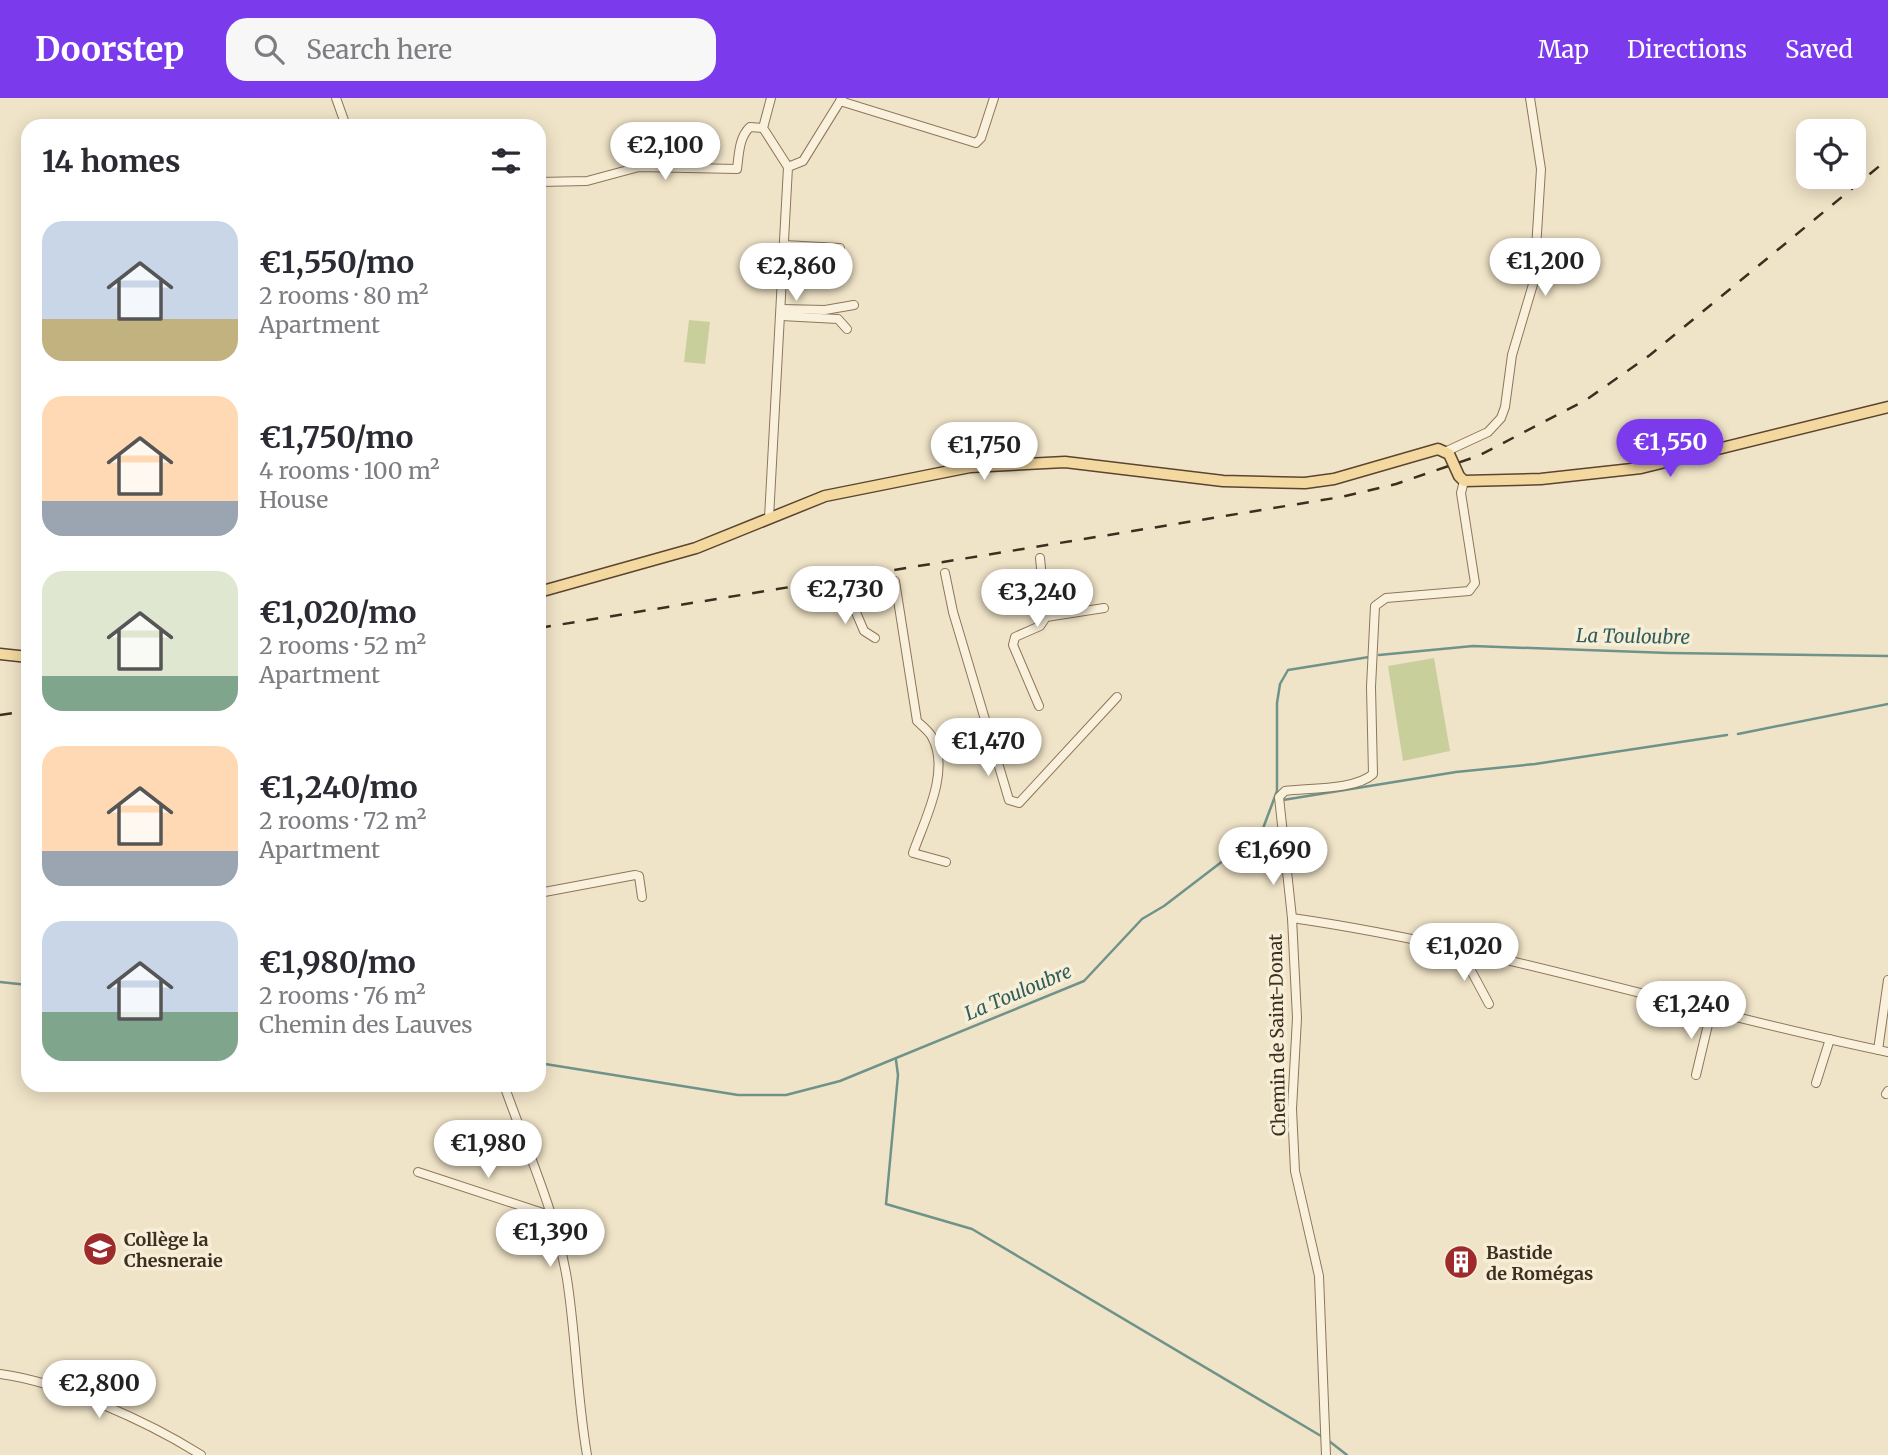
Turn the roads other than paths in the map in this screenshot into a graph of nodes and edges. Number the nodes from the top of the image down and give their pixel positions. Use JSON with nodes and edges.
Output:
{"nodes":[{"id":1,"x":336,"y":98,"type":"edge"},
{"id":2,"x":771,"y":98,"type":"edge"},
{"id":3,"x":994,"y":98,"type":"edge"},
{"id":4,"x":1530,"y":98,"type":"edge"},
{"id":5,"x":841,"y":100,"type":"edge"},
{"id":6,"x":344,"y":119,"type":"edge"},
{"id":7,"x":763,"y":128,"type":"junction"},
{"id":8,"x":788,"y":167,"type":"junction"},
{"id":9,"x":546,"y":182,"type":"edge"},
{"id":10,"x":784,"y":246,"type":"junction"},
{"id":11,"x":840,"y":248,"type":"dead end"},
{"id":12,"x":854,"y":305,"type":"dead end"},
{"id":13,"x":781,"y":312,"type":"junction"},
{"id":14,"x":847,"y":329,"type":"dead end"},
{"id":15,"x":1888,"y":407,"type":"edge"},
{"id":16,"x":1447,"y":451,"type":"junction"},
{"id":17,"x":1464,"y":481,"type":"junction"},
{"id":18,"x":769,"y":518,"type":"junction"},
{"id":19,"x":1040,"y":558,"type":"dead end"},
{"id":20,"x":945,"y":573,"type":"dead end"},
{"id":21,"x":895,"y":581,"type":"dead end"},
{"id":22,"x":846,"y":589,"type":"dead end"},
{"id":23,"x":546,"y":590,"type":"edge"},
{"id":24,"x":1104,"y":608,"type":"dead end"},
{"id":25,"x":1046,"y":617,"type":"junction"},
{"id":26,"x":875,"y":638,"type":"dead end"},
{"id":27,"x":0,"y":654,"type":"edge"},
{"id":28,"x":21,"y":656,"type":"edge"},
{"id":29,"x":1117,"y":698,"type":"dead end"},
{"id":30,"x":1039,"y":706,"type":"dead end"},
{"id":31,"x":946,"y":862,"type":"dead end"},
{"id":32,"x":546,"y":892,"type":"edge"},
{"id":33,"x":642,"y":897,"type":"dead end"},
{"id":34,"x":1292,"y":918,"type":"junction"},
{"id":35,"x":1460,"y":950,"type":"junction"},
{"id":36,"x":1888,"y":980,"type":"edge"},
{"id":37,"x":1489,"y":1004,"type":"dead end"},
{"id":38,"x":1711,"y":1012,"type":"junction"},
{"id":39,"x":1830,"y":1040,"type":"junction"},
{"id":40,"x":1878,"y":1050,"type":"junction"},
{"id":41,"x":1888,"y":1052,"type":"edge"},
{"id":42,"x":1696,"y":1075,"type":"dead end"},
{"id":43,"x":1816,"y":1083,"type":"dead end"},
{"id":44,"x":506,"y":1092,"type":"edge"},
{"id":45,"x":418,"y":1172,"type":"dead end"},
{"id":46,"x":549,"y":1215,"type":"junction"},
{"id":47,"x":0,"y":1374,"type":"edge"},
{"id":48,"x":201,"y":1455,"type":"edge"},
{"id":49,"x":587,"y":1455,"type":"edge"},
{"id":50,"x":1326,"y":1455,"type":"edge"}],
"edges":[{"from":1,"to":6,"type":"street"},
{"from":2,"to":7,"type":"street"},
{"from":3,"to":5,"type":"street"},
{"from":4,"to":16,"type":"street"},
{"from":5,"to":8,"type":"street"},
{"from":7,"to":8,"type":"street"},
{"from":7,"to":9,"type":"street"},
{"from":8,"to":10,"type":"street"},
{"from":10,"to":11,"type":"street"},
{"from":10,"to":13,"type":"street"},
{"from":12,"to":13,"type":"street"},
{"from":13,"to":14,"type":"street"},
{"from":13,"to":18,"type":"street"},
{"from":15,"to":17,"type":"main road"},
{"from":16,"to":17,"type":"main road"},
{"from":16,"to":18,"type":"main road"},
{"from":17,"to":34,"type":"street","name":"Chemin de Saint-Donat"},
{"from":18,"to":23,"type":"main road"},
{"from":19,"to":25,"type":"street"},
{"from":20,"to":29,"type":"street"},
{"from":21,"to":31,"type":"street"},
{"from":22,"to":26,"type":"street"},
{"from":24,"to":25,"type":"street"},
{"from":25,"to":30,"type":"street"},
{"from":27,"to":28,"type":"main road"},
{"from":32,"to":33,"type":"street"},
{"from":34,"to":35,"type":"street"},
{"from":34,"to":50,"type":"street","name":"Chemin de Saint-Donat"},
{"from":35,"to":37,"type":"street"},
{"from":35,"to":38,"type":"street"},
{"from":36,"to":40,"type":"street"},
{"from":38,"to":39,"type":"street"},
{"from":38,"to":42,"type":"street"},
{"from":39,"to":40,"type":"street"},
{"from":39,"to":43,"type":"street"},
{"from":40,"to":41,"type":"street"},
{"from":44,"to":46,"type":"street"},
{"from":45,"to":46,"type":"street"},
{"from":46,"to":49,"type":"street"},
{"from":47,"to":48,"type":"street"}]}
